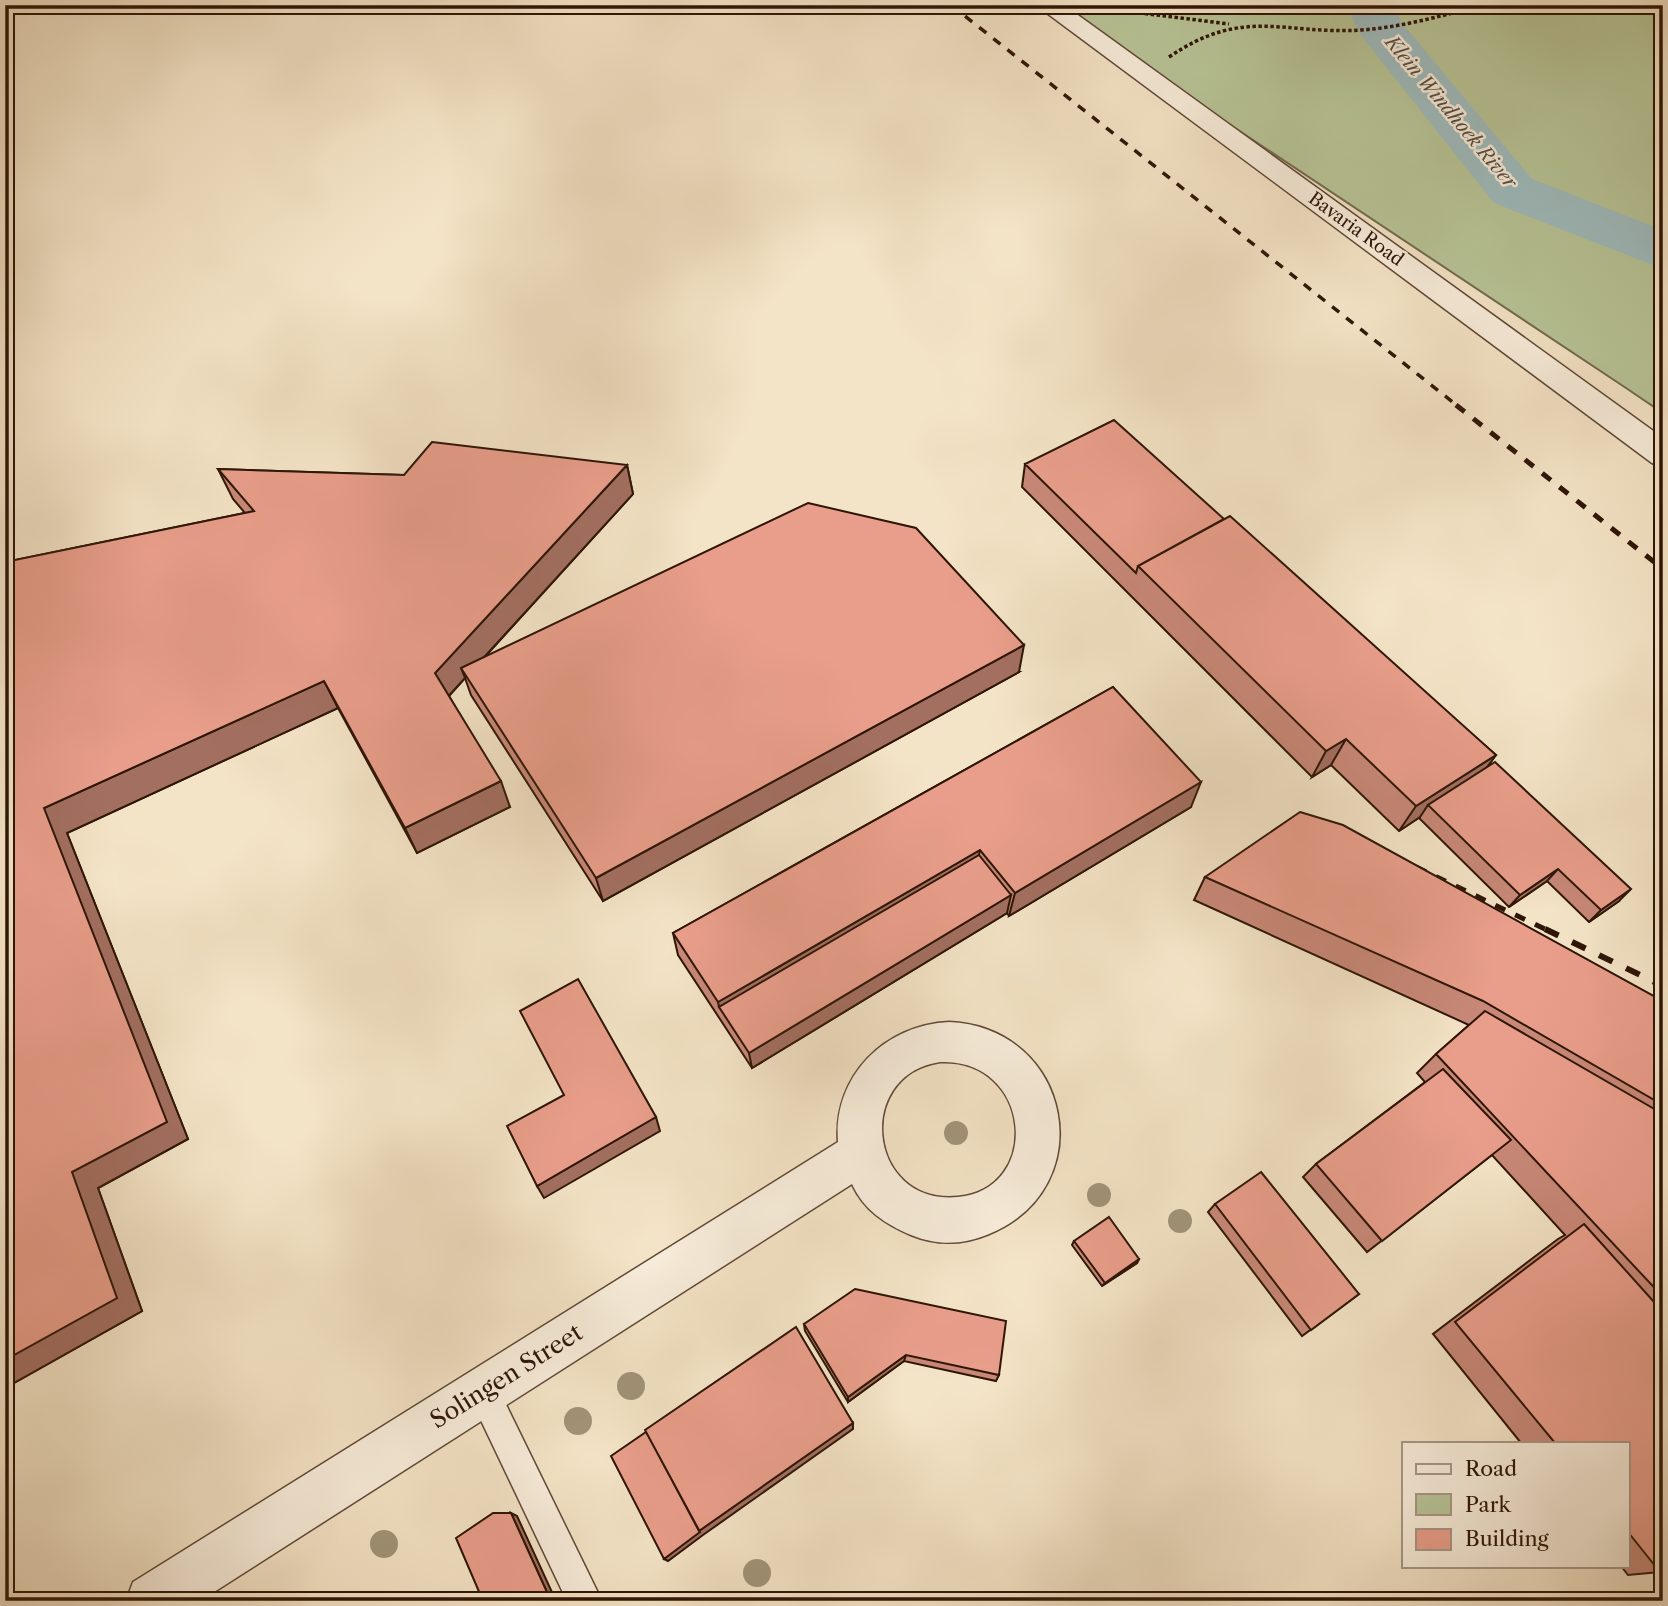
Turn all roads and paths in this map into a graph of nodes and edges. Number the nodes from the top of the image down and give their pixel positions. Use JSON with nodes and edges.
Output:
{"nodes":[{"id":1,"x":1048,"y":5,"type":"edge"},
{"id":2,"x":1484,"y":5,"type":"edge"},
{"id":3,"x":1104,"y":9,"type":"dead end"},
{"id":4,"x":1238,"y":25,"type":"junction"},
{"id":5,"x":1153,"y":81,"type":"junction"},
{"id":6,"x":1663,"y":455,"type":"edge"},
{"id":7,"x":861,"y":1153,"type":"junction"},
{"id":8,"x":483,"y":1391,"type":"junction"},
{"id":9,"x":152,"y":1601,"type":"edge"},
{"id":10,"x":585,"y":1601,"type":"edge"}],
"edges":[{"from":1,"to":5,"type":"street","name":"Bavaria Road"},
{"from":2,"to":4,"type":"path"},
{"from":3,"to":4,"type":"path"},
{"from":4,"to":5,"type":"path"},
{"from":5,"to":6,"type":"street","name":"Bavaria Road"},
{"from":7,"to":7,"type":"street"},
{"from":7,"to":8,"type":"street","name":"Solingen Street"},
{"from":8,"to":9,"type":"street","name":"Solingen Street"},
{"from":8,"to":10,"type":"lane"}]}
